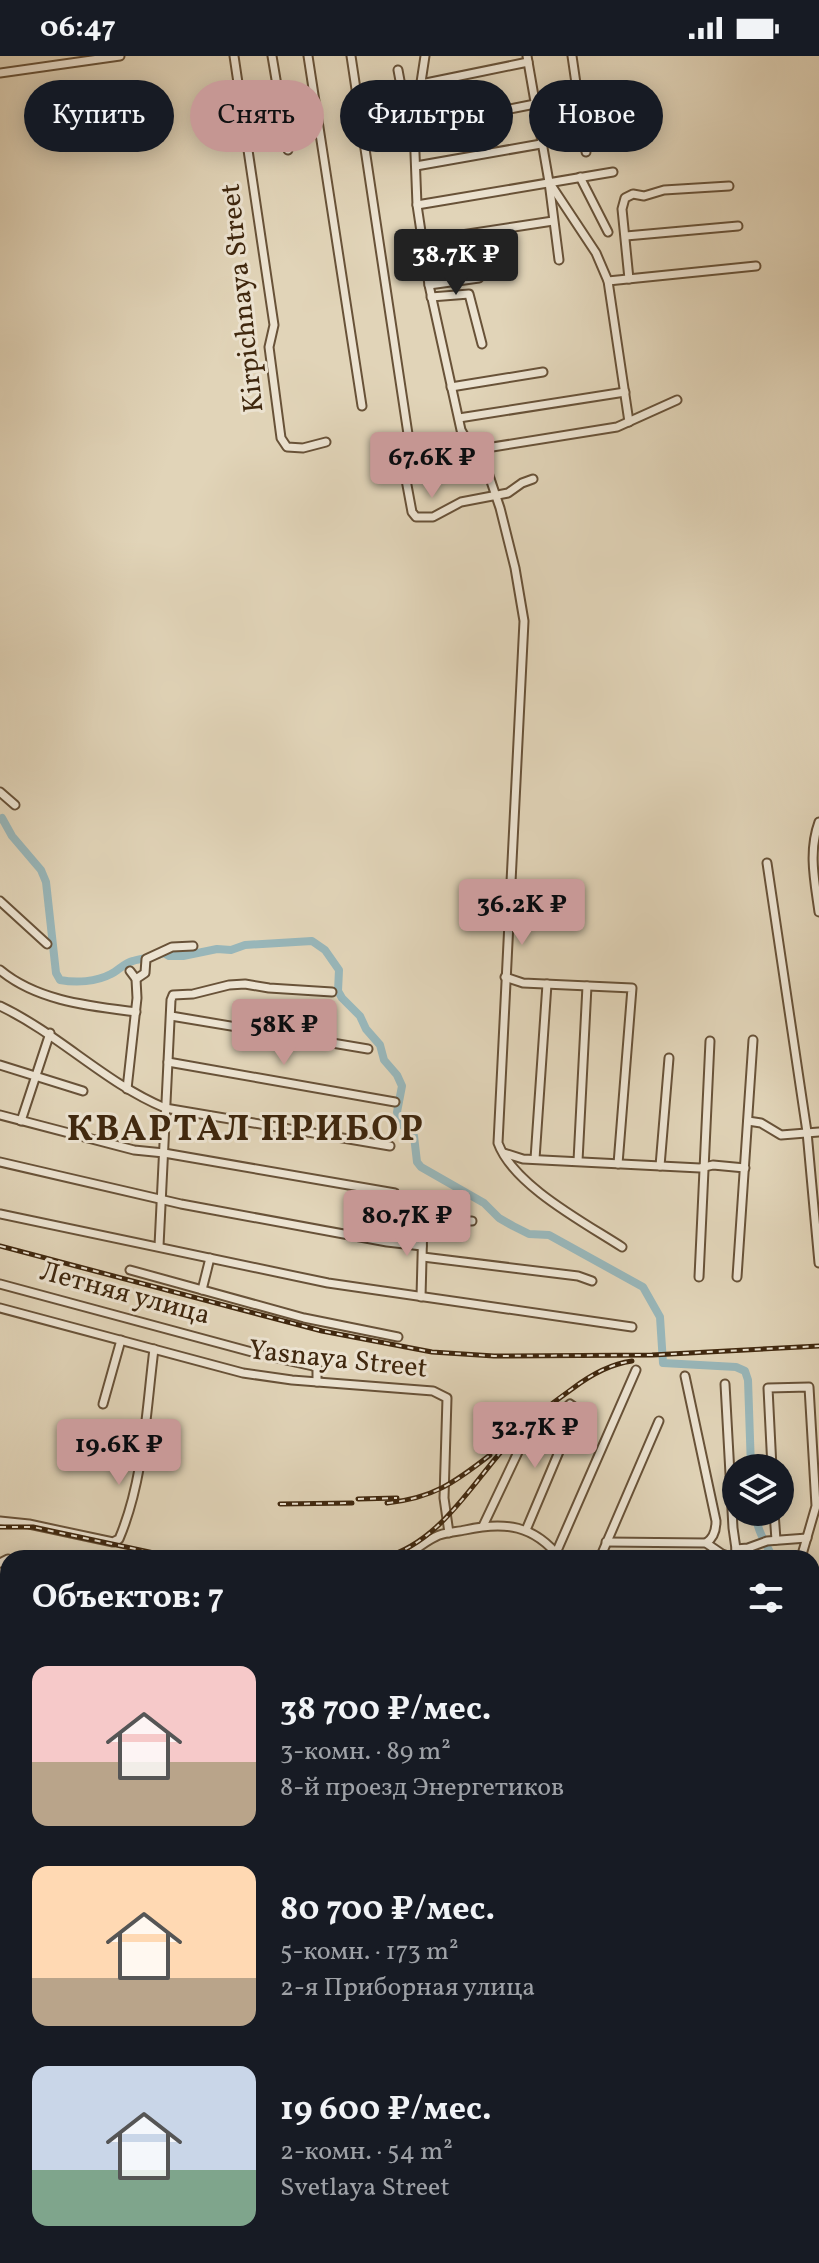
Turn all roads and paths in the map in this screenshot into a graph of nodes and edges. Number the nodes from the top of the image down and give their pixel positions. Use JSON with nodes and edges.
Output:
{"nodes":[{"id":1,"x":120,"y":56,"type":"edge"},
{"id":2,"x":234,"y":56,"type":"edge"},
{"id":3,"x":272,"y":56,"type":"edge"},
{"id":4,"x":308,"y":56,"type":"edge"},
{"id":5,"x":351,"y":56,"type":"edge"},
{"id":6,"x":425,"y":56,"type":"edge"},
{"id":7,"x":572,"y":56,"type":"edge"},
{"id":8,"x":527,"y":59,"type":"edge"},
{"id":9,"x":398,"y":70,"type":"dead end"},
{"id":10,"x":0,"y":73,"type":"edge"},
{"id":11,"x":276,"y":80,"type":"edge"},
{"id":12,"x":400,"y":80,"type":"edge"},
{"id":13,"x":422,"y":80,"type":"edge"},
{"id":14,"x":438,"y":80,"type":"edge"},
{"id":15,"x":531,"y":80,"type":"edge"},
{"id":16,"x":576,"y":80,"type":"edge"},
{"id":17,"x":529,"y":146,"type":"edge"},
{"id":18,"x":415,"y":152,"type":"edge"},
{"id":19,"x":543,"y":152,"type":"edge"},
{"id":20,"x":416,"y":166,"type":"junction"},
{"id":21,"x":613,"y":172,"type":"dead end"},
{"id":22,"x":580,"y":177,"type":"junction"},
{"id":23,"x":549,"y":182,"type":"junction"},
{"id":24,"x":729,"y":186,"type":"dead end"},
{"id":25,"x":417,"y":205,"type":"junction"},
{"id":26,"x":553,"y":221,"type":"junction"},
{"id":27,"x":738,"y":226,"type":"dead end"},
{"id":28,"x":608,"y":232,"type":"dead end"},
{"id":29,"x":626,"y":236,"type":"junction"},
{"id":30,"x":422,"y":241,"type":"junction"},
{"id":31,"x":559,"y":260,"type":"dead end"},
{"id":32,"x":756,"y":266,"type":"dead end"},
{"id":33,"x":479,"y":278,"type":"dead end"},
{"id":34,"x":629,"y":279,"type":"junction"},
{"id":35,"x":608,"y":281,"type":"junction"},
{"id":36,"x":429,"y":285,"type":"junction"},
{"id":37,"x":431,"y":297,"type":"junction"},
{"id":38,"x":482,"y":344,"type":"dead end"},
{"id":39,"x":543,"y":372,"type":"dead end"},
{"id":40,"x":451,"y":387,"type":"junction"},
{"id":41,"x":625,"y":392,"type":"junction"},
{"id":42,"x":677,"y":400,"type":"dead end"},
{"id":43,"x":362,"y":406,"type":"dead end"},
{"id":44,"x":459,"y":418,"type":"junction"},
{"id":45,"x":629,"y":422,"type":"junction"},
{"id":46,"x":326,"y":442,"type":"dead end"},
{"id":47,"x":480,"y":449,"type":"junction"},
{"id":48,"x":533,"y":479,"type":"dead end"},
{"id":49,"x":495,"y":495,"type":"junction"},
{"id":50,"x":0,"y":792,"type":"edge"},
{"id":51,"x":15,"y":805,"type":"dead end"},
{"id":52,"x":819,"y":822,"type":"edge"},
{"id":53,"x":767,"y":863,"type":"dead end"},
{"id":54,"x":2,"y":907,"type":"edge"},
{"id":55,"x":819,"y":912,"type":"edge"},
{"id":56,"x":47,"y":944,"type":"dead end"},
{"id":57,"x":193,"y":946,"type":"dead end"},
{"id":58,"x":0,"y":970,"type":"edge"},
{"id":59,"x":130,"y":971,"type":"dead end"},
{"id":60,"x":505,"y":977,"type":"junction"},
{"id":61,"x":136,"y":979,"type":"junction"},
{"id":62,"x":547,"y":984,"type":"junction"},
{"id":63,"x":587,"y":986,"type":"junction"},
{"id":64,"x":332,"y":992,"type":"dead end"},
{"id":65,"x":0,"y":1006,"type":"edge"},
{"id":66,"x":136,"y":1012,"type":"junction"},
{"id":67,"x":171,"y":1016,"type":"junction"},
{"id":68,"x":50,"y":1033,"type":"junction"},
{"id":69,"x":753,"y":1040,"type":"dead end"},
{"id":70,"x":710,"y":1041,"type":"dead end"},
{"id":71,"x":368,"y":1049,"type":"dead end"},
{"id":72,"x":669,"y":1058,"type":"dead end"},
{"id":73,"x":168,"y":1062,"type":"junction"},
{"id":74,"x":0,"y":1065,"type":"edge"},
{"id":75,"x":36,"y":1076,"type":"junction"},
{"id":76,"x":127,"y":1089,"type":"junction"},
{"id":77,"x":83,"y":1091,"type":"dead end"},
{"id":78,"x":395,"y":1102,"type":"dead end"},
{"id":79,"x":165,"y":1108,"type":"junction"},
{"id":80,"x":0,"y":1115,"type":"edge"},
{"id":81,"x":21,"y":1121,"type":"junction"},
{"id":82,"x":748,"y":1121,"type":"junction"},
{"id":83,"x":819,"y":1132,"type":"edge"},
{"id":84,"x":807,"y":1133,"type":"junction"},
{"id":85,"x":390,"y":1146,"type":"dead end"},
{"id":86,"x":502,"y":1152,"type":"junction"},
{"id":87,"x":164,"y":1153,"type":"junction"},
{"id":88,"x":535,"y":1159,"type":"junction"},
{"id":89,"x":578,"y":1161,"type":"junction"},
{"id":90,"x":0,"y":1162,"type":"edge"},
{"id":91,"x":618,"y":1164,"type":"junction"},
{"id":92,"x":660,"y":1166,"type":"junction"},
{"id":93,"x":704,"y":1168,"type":"junction"},
{"id":94,"x":745,"y":1168,"type":"junction"},
{"id":95,"x":162,"y":1199,"type":"junction"},
{"id":96,"x":0,"y":1214,"type":"edge"},
{"id":97,"x":423,"y":1221,"type":"junction"},
{"id":98,"x":472,"y":1221,"type":"dead end"},
{"id":99,"x":159,"y":1246,"type":"junction"},
{"id":100,"x":422,"y":1246,"type":"junction"},
{"id":101,"x":622,"y":1247,"type":"dead end"},
{"id":102,"x":423,"y":1257,"type":"junction"},
{"id":103,"x":210,"y":1258,"type":"junction"},
{"id":104,"x":819,"y":1263,"type":"edge"},
{"id":105,"x":130,"y":1270,"type":"dead end"},
{"id":106,"x":699,"y":1277,"type":"dead end"},
{"id":107,"x":737,"y":1277,"type":"dead end"},
{"id":108,"x":592,"y":1281,"type":"dead end"},
{"id":109,"x":0,"y":1284,"type":"edge"},
{"id":110,"x":202,"y":1290,"type":"junction"},
{"id":111,"x":421,"y":1297,"type":"junction"},
{"id":112,"x":0,"y":1308,"type":"edge"},
{"id":113,"x":632,"y":1327,"type":"dead end"},
{"id":114,"x":398,"y":1337,"type":"dead end"},
{"id":115,"x":121,"y":1340,"type":"junction"},
{"id":116,"x":154,"y":1349,"type":"junction"},
{"id":117,"x":636,"y":1370,"type":"dead end"},
{"id":118,"x":685,"y":1376,"type":"dead end"},
{"id":119,"x":317,"y":1382,"type":"junction"},
{"id":120,"x":725,"y":1384,"type":"dead end"},
{"id":121,"x":103,"y":1404,"type":"dead end"},
{"id":122,"x":568,"y":1406,"type":"dead end"},
{"id":123,"x":659,"y":1421,"type":"dead end"},
{"id":124,"x":528,"y":1431,"type":"dead end"},
{"id":125,"x":771,"y":1454,"type":"edge"},
{"id":126,"x":0,"y":1521,"type":"edge"},
{"id":127,"x":483,"y":1526,"type":"junction"},
{"id":128,"x":771,"y":1526,"type":"edge"},
{"id":129,"x":526,"y":1530,"type":"junction"},
{"id":130,"x":449,"y":1533,"type":"junction"},
{"id":131,"x":807,"y":1538,"type":"junction"},
{"id":132,"x":606,"y":1542,"type":"junction"},
{"id":133,"x":768,"y":1542,"type":"junction"},
{"id":134,"x":706,"y":1543,"type":"junction"},
{"id":135,"x":736,"y":1549,"type":"joint"},
{"id":136,"x":415,"y":1550,"type":"edge"},
{"id":137,"x":551,"y":1550,"type":"edge"},
{"id":138,"x":561,"y":1550,"type":"edge"},
{"id":139,"x":603,"y":1550,"type":"edge"},
{"id":140,"x":716,"y":1550,"type":"edge"},
{"id":141,"x":803,"y":1550,"type":"edge"}],
"edges":[{"from":1,"to":10,"type":"street"},
{"from":2,"to":46,"type":"street","name":"Kirpichnaya Street"},
{"from":3,"to":11,"type":"street"},
{"from":4,"to":43,"type":"street"},
{"from":5,"to":49,"type":"street"},
{"from":6,"to":13,"type":"street"},
{"from":7,"to":16,"type":"street"},
{"from":8,"to":14,"type":"street"},
{"from":8,"to":15,"type":"street"},
{"from":9,"to":12,"type":"street"},
{"from":17,"to":20,"type":"street"},
{"from":18,"to":20,"type":"street"},
{"from":19,"to":23,"type":"street"},
{"from":20,"to":25,"type":"street"},
{"from":21,"to":22,"type":"street"},
{"from":22,"to":23,"type":"street"},
{"from":22,"to":28,"type":"street"},
{"from":23,"to":25,"type":"street"},
{"from":23,"to":26,"type":"street"},
{"from":23,"to":35,"type":"street"},
{"from":24,"to":29,"type":"street"},
{"from":25,"to":30,"type":"street"},
{"from":26,"to":30,"type":"street"},
{"from":26,"to":31,"type":"street"},
{"from":27,"to":29,"type":"street"},
{"from":29,"to":34,"type":"street"},
{"from":30,"to":36,"type":"street"},
{"from":32,"to":34,"type":"street"},
{"from":33,"to":36,"type":"street"},
{"from":34,"to":35,"type":"street"},
{"from":35,"to":41,"type":"street"},
{"from":36,"to":37,"type":"street"},
{"from":37,"to":38,"type":"street"},
{"from":37,"to":40,"type":"street"},
{"from":39,"to":40,"type":"street"},
{"from":40,"to":44,"type":"street"},
{"from":41,"to":44,"type":"street"},
{"from":41,"to":45,"type":"street"},
{"from":42,"to":45,"type":"street"},
{"from":44,"to":47,"type":"street"},
{"from":45,"to":47,"type":"street"},
{"from":47,"to":49,"type":"street"},
{"from":48,"to":49,"type":"street"},
{"from":49,"to":60,"type":"street"},
{"from":50,"to":51,"type":"street"},
{"from":52,"to":55,"type":"street"},
{"from":53,"to":84,"type":"street"},
{"from":54,"to":56,"type":"street"},
{"from":57,"to":61,"type":"street"},
{"from":58,"to":66,"type":"street"},
{"from":59,"to":61,"type":"street"},
{"from":60,"to":62,"type":"street"},
{"from":60,"to":86,"type":"street"},
{"from":61,"to":66,"type":"street"},
{"from":62,"to":63,"type":"street"},
{"from":62,"to":88,"type":"street"},
{"from":63,"to":89,"type":"street"},
{"from":63,"to":91,"type":"street"},
{"from":64,"to":67,"type":"street"},
{"from":65,"to":68,"type":"street"},
{"from":66,"to":76,"type":"street"},
{"from":67,"to":71,"type":"street"},
{"from":67,"to":73,"type":"street"},
{"from":68,"to":75,"type":"street"},
{"from":68,"to":76,"type":"street"},
{"from":69,"to":82,"type":"street"},
{"from":70,"to":93,"type":"street"},
{"from":72,"to":92,"type":"street"},
{"from":73,"to":78,"type":"street"},
{"from":73,"to":79,"type":"street"},
{"from":74,"to":75,"type":"street"},
{"from":75,"to":77,"type":"street"},
{"from":75,"to":81,"type":"street"},
{"from":76,"to":79,"type":"street"},
{"from":79,"to":85,"type":"street"},
{"from":79,"to":87,"type":"street"},
{"from":80,"to":81,"type":"street"},
{"from":81,"to":87,"type":"street"},
{"from":82,"to":84,"type":"street"},
{"from":82,"to":94,"type":"street"},
{"from":83,"to":84,"type":"street"},
{"from":84,"to":104,"type":"street"},
{"from":86,"to":88,"type":"street"},
{"from":86,"to":101,"type":"street"},
{"from":87,"to":95,"type":"street"},
{"from":87,"to":97,"type":"street"},
{"from":88,"to":89,"type":"street"},
{"from":89,"to":91,"type":"street"},
{"from":90,"to":95,"type":"street"},
{"from":91,"to":92,"type":"street"},
{"from":92,"to":93,"type":"street"},
{"from":93,"to":94,"type":"street"},
{"from":93,"to":106,"type":"street"},
{"from":94,"to":107,"type":"street"},
{"from":95,"to":99,"type":"street"},
{"from":95,"to":100,"type":"street"},
{"from":96,"to":99,"type":"street"},
{"from":97,"to":98,"type":"street"},
{"from":97,"to":100,"type":"street"},
{"from":99,"to":103,"type":"street"},
{"from":100,"to":102,"type":"street"},
{"from":102,"to":108,"type":"street"},
{"from":102,"to":111,"type":"street"},
{"from":103,"to":110,"type":"street"},
{"from":103,"to":111,"type":"street"},
{"from":105,"to":110,"type":"street"},
{"from":109,"to":119,"type":"street","name":"Летняя улица"},
{"from":110,"to":114,"type":"street"},
{"from":111,"to":113,"type":"street"},
{"from":112,"to":115,"type":"street","name":"Yasnaya Street"},
{"from":115,"to":116,"type":"street","name":"Yasnaya Street"},
{"from":115,"to":121,"type":"street"},
{"from":116,"to":119,"type":"street","name":"Yasnaya Street"},
{"from":116,"to":126,"type":"street"},
{"from":117,"to":138,"type":"street"},
{"from":118,"to":134,"type":"street"},
{"from":119,"to":130,"type":"street","name":"Yasnaya Street"},
{"from":120,"to":135,"type":"street"},
{"from":122,"to":129,"type":"street"},
{"from":123,"to":132,"type":"street"},
{"from":124,"to":127,"type":"street"},
{"from":125,"to":131,"type":"street"},
{"from":127,"to":129,"type":"street"},
{"from":127,"to":130,"type":"street"},
{"from":128,"to":133,"type":"street"},
{"from":129,"to":137,"type":"street"},
{"from":130,"to":136,"type":"street"},
{"from":131,"to":133,"type":"street"},
{"from":131,"to":141,"type":"street"},
{"from":132,"to":134,"type":"street"},
{"from":132,"to":139,"type":"street"},
{"from":133,"to":135,"type":"street"},
{"from":134,"to":140,"type":"street"}]}
